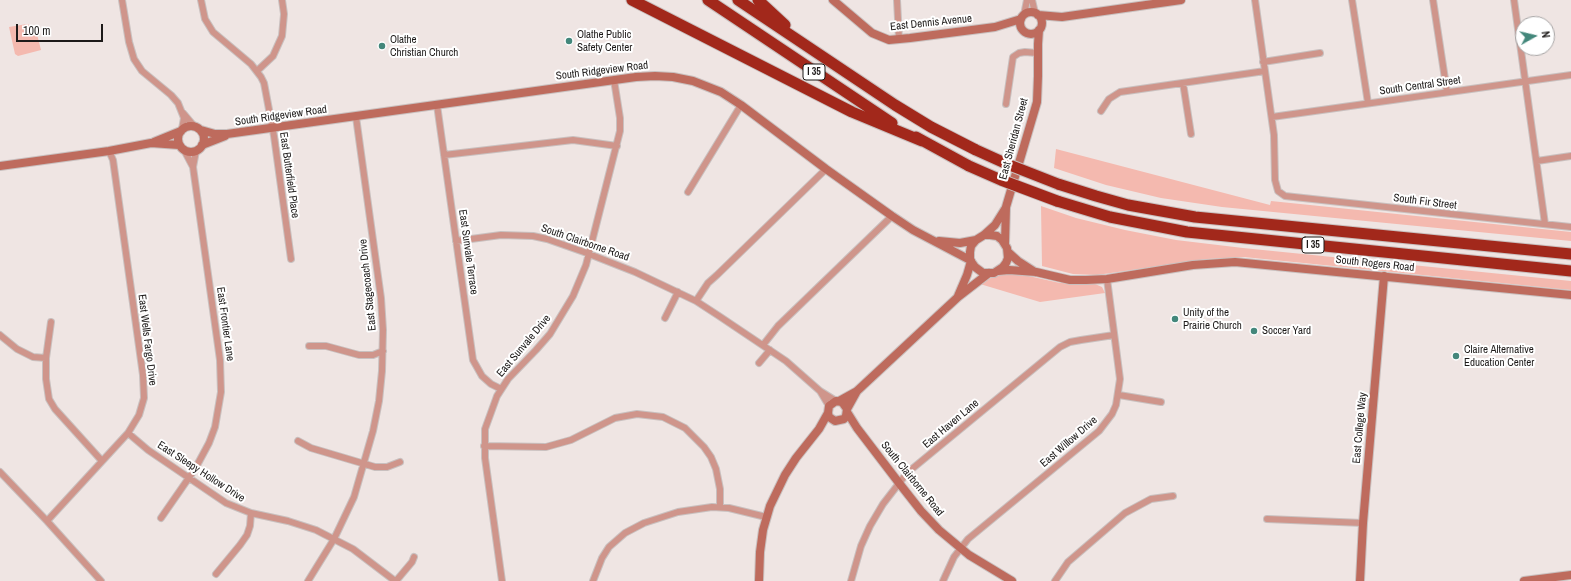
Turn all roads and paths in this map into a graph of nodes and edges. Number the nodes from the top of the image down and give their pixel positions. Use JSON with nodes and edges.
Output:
{"nodes":[{"id":1,"x":122,"y":0,"type":"edge"},
{"id":2,"x":201,"y":0,"type":"edge"},
{"id":3,"x":282,"y":0,"type":"edge"},
{"id":4,"x":632,"y":0,"type":"edge"},
{"id":5,"x":708,"y":0,"type":"edge"},
{"id":6,"x":738,"y":0,"type":"edge"},
{"id":7,"x":758,"y":0,"type":"edge"},
{"id":8,"x":834,"y":0,"type":"edge"},
{"id":9,"x":898,"y":0,"type":"edge"},
{"id":10,"x":1027,"y":0,"type":"edge"},
{"id":11,"x":1032,"y":0,"type":"edge"},
{"id":12,"x":1181,"y":0,"type":"edge"},
{"id":13,"x":1255,"y":0,"type":"edge"},
{"id":14,"x":1352,"y":0,"type":"edge"},
{"id":15,"x":1433,"y":0,"type":"edge"},
{"id":16,"x":1514,"y":0,"type":"edge"},
{"id":17,"x":1167,"y":1,"type":"edge"},
{"id":18,"x":1037,"y":14,"type":"junction"},
{"id":19,"x":1023,"y":17,"type":"junction"},
{"id":20,"x":1062,"y":17,"type":"junction"},
{"id":21,"x":995,"y":27,"type":"junction"},
{"id":22,"x":1040,"y":28,"type":"junction"},
{"id":23,"x":1025,"y":32,"type":"junction"},
{"id":24,"x":899,"y":40,"type":"junction"},
{"id":25,"x":810,"y":48,"type":"junction"},
{"id":26,"x":1037,"y":53,"type":"junction"},
{"id":27,"x":1320,"y":53,"type":"dead end"},
{"id":28,"x":1263,"y":62,"type":"junction"},
{"id":29,"x":257,"y":71,"type":"junction"},
{"id":30,"x":1265,"y":71,"type":"junction"},
{"id":31,"x":1571,"y":75,"type":"edge"},
{"id":32,"x":614,"y":80,"type":"junction"},
{"id":33,"x":1526,"y":81,"type":"junction"},
{"id":34,"x":1183,"y":83,"type":"junction"},
{"id":35,"x":1447,"y":92,"type":"junction"},
{"id":36,"x":1368,"y":103,"type":"junction"},
{"id":37,"x":1006,"y":104,"type":"dead end"},
{"id":38,"x":438,"y":105,"type":"junction"},
{"id":39,"x":741,"y":105,"type":"junction"},
{"id":40,"x":1101,"y":111,"type":"dead end"},
{"id":41,"x":183,"y":113,"type":"junction"},
{"id":42,"x":356,"y":116,"type":"junction"},
{"id":43,"x":1272,"y":118,"type":"junction"},
{"id":44,"x":198,"y":128,"type":"junction"},
{"id":45,"x":273,"y":128,"type":"junction"},
{"id":46,"x":181,"y":130,"type":"junction"},
{"id":47,"x":227,"y":134,"type":"junction"},
{"id":48,"x":1191,"y":134,"type":"dead end"},
{"id":49,"x":922,"y":141,"type":"junction"},
{"id":50,"x":151,"y":143,"type":"junction"},
{"id":51,"x":617,"y":146,"type":"junction"},
{"id":52,"x":182,"y":148,"type":"junction"},
{"id":53,"x":199,"y":148,"type":"junction"},
{"id":54,"x":109,"y":151,"type":"junction"},
{"id":55,"x":444,"y":155,"type":"junction"},
{"id":56,"x":1571,"y":156,"type":"edge"},
{"id":57,"x":1537,"y":161,"type":"junction"},
{"id":58,"x":0,"y":166,"type":"edge"},
{"id":59,"x":193,"y":167,"type":"junction"},
{"id":60,"x":826,"y":169,"type":"junction"},
{"id":61,"x":688,"y":192,"type":"dead end"},
{"id":62,"x":1006,"y":207,"type":"junction"},
{"id":63,"x":892,"y":216,"type":"junction"},
{"id":64,"x":1545,"y":224,"type":"junction"},
{"id":65,"x":1571,"y":227,"type":"edge"},
{"id":66,"x":984,"y":235,"type":"junction"},
{"id":67,"x":976,"y":240,"type":"junction"},
{"id":68,"x":456,"y":241,"type":"junction"},
{"id":69,"x":934,"y":241,"type":"junction"},
{"id":70,"x":1007,"y":248,"type":"junction"},
{"id":71,"x":590,"y":254,"type":"junction"},
{"id":72,"x":1571,"y":254,"type":"edge"},
{"id":73,"x":291,"y":259,"type":"dead end"},
{"id":74,"x":971,"y":261,"type":"junction"},
{"id":75,"x":998,"y":271,"type":"junction"},
{"id":76,"x":1571,"y":271,"type":"edge"},
{"id":77,"x":1036,"y":272,"type":"junction"},
{"id":78,"x":989,"y":274,"type":"junction"},
{"id":79,"x":1384,"y":276,"type":"junction"},
{"id":80,"x":1107,"y":279,"type":"junction"},
{"id":81,"x":678,"y":292,"type":"junction"},
{"id":82,"x":1571,"y":295,"type":"edge"},
{"id":83,"x":958,"y":297,"type":"junction"},
{"id":84,"x":696,"y":301,"type":"junction"},
{"id":85,"x":665,"y":318,"type":"dead end"},
{"id":86,"x":51,"y":322,"type":"dead end"},
{"id":87,"x":0,"y":335,"type":"edge"},
{"id":88,"x":1114,"y":335,"type":"junction"},
{"id":89,"x":763,"y":345,"type":"junction"},
{"id":90,"x":309,"y":346,"type":"dead end"},
{"id":91,"x":770,"y":350,"type":"junction"},
{"id":92,"x":383,"y":351,"type":"junction"},
{"id":93,"x":46,"y":358,"type":"junction"},
{"id":94,"x":759,"y":363,"type":"dead end"},
{"id":95,"x":501,"y":389,"type":"junction"},
{"id":96,"x":820,"y":391,"type":"junction"},
{"id":97,"x":857,"y":392,"type":"junction"},
{"id":98,"x":1119,"y":395,"type":"junction"},
{"id":99,"x":837,"y":401,"type":"junction"},
{"id":100,"x":1162,"y":402,"type":"dead end"},
{"id":101,"x":828,"y":410,"type":"junction"},
{"id":102,"x":847,"y":410,"type":"junction"},
{"id":103,"x":838,"y":421,"type":"junction"},
{"id":104,"x":857,"y":428,"type":"junction"},
{"id":105,"x":819,"y":429,"type":"junction"},
{"id":106,"x":128,"y":433,"type":"junction"},
{"id":107,"x":298,"y":442,"type":"dead end"},
{"id":108,"x":484,"y":446,"type":"junction"},
{"id":109,"x":102,"y":461,"type":"junction"},
{"id":110,"x":400,"y":462,"type":"dead end"},
{"id":111,"x":365,"y":464,"type":"junction"},
{"id":112,"x":0,"y":472,"type":"edge"},
{"id":113,"x":189,"y":478,"type":"junction"},
{"id":114,"x":899,"y":484,"type":"junction"},
{"id":115,"x":1173,"y":496,"type":"dead end"},
{"id":116,"x":720,"y":507,"type":"junction"},
{"id":117,"x":251,"y":513,"type":"junction"},
{"id":118,"x":766,"y":517,"type":"junction"},
{"id":119,"x":161,"y":518,"type":"dead end"},
{"id":120,"x":1266,"y":519,"type":"dead end"},
{"id":121,"x":47,"y":521,"type":"junction"},
{"id":122,"x":1363,"y":523,"type":"junction"},
{"id":123,"x":334,"y":539,"type":"junction"},
{"id":124,"x":960,"y":548,"type":"junction"},
{"id":125,"x":414,"y":556,"type":"dead end"},
{"id":126,"x":216,"y":574,"type":"dead end"},
{"id":127,"x":1571,"y":575,"type":"edge"},
{"id":128,"x":1546,"y":580,"type":"edge"},
{"id":129,"x":101,"y":581,"type":"edge"},
{"id":130,"x":308,"y":581,"type":"edge"},
{"id":131,"x":396,"y":581,"type":"edge"},
{"id":132,"x":502,"y":581,"type":"edge"},
{"id":133,"x":593,"y":581,"type":"edge"},
{"id":134,"x":758,"y":581,"type":"edge"},
{"id":135,"x":851,"y":581,"type":"edge"},
{"id":136,"x":944,"y":581,"type":"edge"},
{"id":137,"x":1012,"y":581,"type":"edge"},
{"id":138,"x":1055,"y":581,"type":"edge"},
{"id":139,"x":1360,"y":581,"type":"edge"},
{"id":140,"x":1524,"y":581,"type":"edge"}],
"edges":[{"from":1,"to":41,"type":"street"},
{"from":2,"to":29,"type":"street","name":"East Butterfield Place"},
{"from":3,"to":29,"type":"street"},
{"from":4,"to":49,"type":"highway"},
{"from":5,"to":49,"type":"highway","number":"I 35"},
{"from":6,"to":25,"type":"highway","number":"I 35"},
{"from":7,"to":25,"type":"highway"},
{"from":8,"to":24,"type":"main road","name":"East Dennis Avenue"},
{"from":9,"to":24,"type":"street"},
{"from":10,"to":19,"type":"street"},
{"from":11,"to":18,"type":"street"},
{"from":12,"to":17,"type":"main road"},
{"from":13,"to":28,"type":"street"},
{"from":14,"to":36,"type":"street"},
{"from":15,"to":35,"type":"street"},
{"from":16,"to":33,"type":"street"},
{"from":17,"to":20,"type":"main road"},
{"from":18,"to":19,"type":"main road"},
{"from":18,"to":20,"type":"main road"},
{"from":18,"to":22,"type":"main road"},
{"from":19,"to":21,"type":"main road","name":"East Dennis Avenue"},
{"from":19,"to":23,"type":"main road"},
{"from":20,"to":22,"type":"main road"},
{"from":21,"to":23,"type":"main road","name":"East Dennis Avenue"},
{"from":21,"to":24,"type":"main road","name":"East Dennis Avenue"},
{"from":22,"to":23,"type":"main road"},
{"from":22,"to":26,"type":"main road","name":"East Sheridan Street"},
{"from":23,"to":26,"type":"main road","name":"East Sheridan Street"},
{"from":25,"to":72,"type":"highway","number":"I 35","bridge":true},
{"from":26,"to":37,"type":"street"},
{"from":26,"to":62,"type":"main road","name":"East Sheridan Street"},
{"from":27,"to":28,"type":"street"},
{"from":28,"to":30,"type":"street"},
{"from":29,"to":45,"type":"street","name":"East Butterfield Place"},
{"from":30,"to":34,"type":"street"},
{"from":30,"to":43,"type":"street"},
{"from":31,"to":33,"type":"street","name":"South Central Street"},
{"from":32,"to":38,"type":"main road","name":"South Ridgeview Road"},
{"from":32,"to":39,"type":"main road","name":"South Ridgeview Road"},
{"from":32,"to":51,"type":"street","name":"East Sunvale Drive"},
{"from":33,"to":35,"type":"street","name":"South Central Street"},
{"from":33,"to":57,"type":"street"},
{"from":34,"to":40,"type":"street"},
{"from":34,"to":48,"type":"street"},
{"from":35,"to":36,"type":"street","name":"South Central Street"},
{"from":36,"to":43,"type":"street","name":"South Central Street"},
{"from":38,"to":42,"type":"main road","name":"South Ridgeview Road"},
{"from":38,"to":55,"type":"street","name":"East Sunvale Terrace"},
{"from":39,"to":60,"type":"main road","name":"South Ridgeview Road"},
{"from":39,"to":61,"type":"street"},
{"from":41,"to":44,"type":"street"},
{"from":41,"to":46,"type":"street"},
{"from":42,"to":45,"type":"main road","name":"South Ridgeview Road"},
{"from":42,"to":92,"type":"street","name":"East Stagecoach Drive"},
{"from":43,"to":64,"type":"street","name":"South Fir Street"},
{"from":44,"to":46,"type":"main road"},
{"from":44,"to":47,"type":"main road"},
{"from":44,"to":53,"type":"main road"},
{"from":45,"to":47,"type":"main road","name":"South Ridgeview Road"},
{"from":45,"to":73,"type":"street","name":"East Butterfield Place"},
{"from":46,"to":50,"type":"main road"},
{"from":46,"to":52,"type":"main road"},
{"from":47,"to":53,"type":"main road"},
{"from":49,"to":76,"type":"highway","number":"I 35","bridge":true},
{"from":50,"to":52,"type":"main road"},
{"from":50,"to":54,"type":"main road"},
{"from":51,"to":55,"type":"street"},
{"from":51,"to":71,"type":"street","name":"East Sunvale Drive"},
{"from":52,"to":53,"type":"main road"},
{"from":52,"to":59,"type":"street"},
{"from":53,"to":59,"type":"street"},
{"from":54,"to":58,"type":"main road"},
{"from":54,"to":106,"type":"street","name":"East Wells Fargo Drive"},
{"from":55,"to":68,"type":"street","name":"East Sunvale Terrace"},
{"from":56,"to":57,"type":"street"},
{"from":57,"to":64,"type":"street"},
{"from":59,"to":113,"type":"street","name":"East Frontier Lane"},
{"from":60,"to":63,"type":"main road","name":"South Ridgeview Road"},
{"from":60,"to":84,"type":"street"},
{"from":62,"to":66,"type":"main road","name":"East Sheridan Street"},
{"from":62,"to":70,"type":"main road","name":"East Sheridan Street"},
{"from":63,"to":69,"type":"main road","name":"South Ridgeview Road"},
{"from":63,"to":89,"type":"street"},
{"from":64,"to":65,"type":"street","name":"South Fir Street"},
{"from":66,"to":67,"type":"main road"},
{"from":66,"to":70,"type":"main road"},
{"from":67,"to":69,"type":"main road","name":"South Ridgeview Road"},
{"from":67,"to":74,"type":"main road"},
{"from":68,"to":71,"type":"street","name":"South Clairborne Road"},
{"from":68,"to":95,"type":"street","name":"East Sunvale Terrace"},
{"from":69,"to":74,"type":"main road","name":"South Ridgeview Road"},
{"from":70,"to":75,"type":"main road"},
{"from":70,"to":77,"type":"main road"},
{"from":71,"to":81,"type":"street","name":"South Clairborne Road"},
{"from":71,"to":95,"type":"street","name":"East Sunvale Drive"},
{"from":74,"to":78,"type":"main road"},
{"from":74,"to":83,"type":"main road"},
{"from":75,"to":77,"type":"main road"},
{"from":75,"to":78,"type":"main road"},
{"from":77,"to":80,"type":"main road","name":"South Rogers Road"},
{"from":78,"to":83,"type":"main road"},
{"from":79,"to":80,"type":"main road","name":"South Rogers Road"},
{"from":79,"to":82,"type":"main road","name":"South Rogers Road"},
{"from":79,"to":122,"type":"main road","name":"East College Way"},
{"from":80,"to":88,"type":"street","name":"East Willow Drive"},
{"from":81,"to":84,"type":"street","name":"South Clairborne Road"},
{"from":81,"to":85,"type":"street"},
{"from":83,"to":97,"type":"main road"},
{"from":84,"to":89,"type":"street","name":"South Clairborne Road"},
{"from":86,"to":93,"type":"street"},
{"from":87,"to":93,"type":"street"},
{"from":88,"to":98,"type":"street","name":"East Willow Drive"},
{"from":88,"to":114,"type":"street","name":"East Haven Lane"},
{"from":89,"to":91,"type":"street","name":"South Clairborne Road"},
{"from":90,"to":92,"type":"street"},
{"from":91,"to":94,"type":"street"},
{"from":91,"to":96,"type":"street","name":"South Clairborne Road"},
{"from":92,"to":111,"type":"street","name":"East Stagecoach Drive"},
{"from":93,"to":109,"type":"street"},
{"from":95,"to":108,"type":"street","name":"East Sunvale Drive"},
{"from":96,"to":99,"type":"street","name":"South Clairborne Road"},
{"from":96,"to":101,"type":"street","name":"South Clairborne Road"},
{"from":97,"to":99,"type":"main road"},
{"from":97,"to":102,"type":"main road"},
{"from":98,"to":100,"type":"street"},
{"from":98,"to":124,"type":"street","name":"East Willow Drive"},
{"from":99,"to":101,"type":"main road"},
{"from":99,"to":102,"type":"main road"},
{"from":101,"to":103,"type":"main road"},
{"from":101,"to":105,"type":"main road"},
{"from":102,"to":103,"type":"main road"},
{"from":102,"to":104,"type":"main road","name":"South Clairborne Road"},
{"from":103,"to":104,"type":"main road","name":"South Clairborne Road"},
{"from":103,"to":105,"type":"main road"},
{"from":104,"to":114,"type":"main road","name":"South Clairborne Road"},
{"from":105,"to":118,"type":"main road"},
{"from":106,"to":109,"type":"street","name":"East Wells Fargo Drive"},
{"from":106,"to":113,"type":"street","name":"East Sleepy Hollow Drive"},
{"from":107,"to":111,"type":"street"},
{"from":108,"to":116,"type":"street"},
{"from":108,"to":132,"type":"street","name":"East Sunvale Drive"},
{"from":109,"to":121,"type":"street","name":"East Wells Fargo Drive"},
{"from":110,"to":111,"type":"street"},
{"from":111,"to":123,"type":"street","name":"East Stagecoach Drive"},
{"from":112,"to":121,"type":"street"},
{"from":113,"to":117,"type":"street","name":"East Sleepy Hollow Drive"},
{"from":113,"to":119,"type":"street","name":"East Frontier Lane"},
{"from":114,"to":124,"type":"main road","name":"South Clairborne Road"},
{"from":114,"to":135,"type":"street","name":"East Haven Lane"},
{"from":115,"to":138,"type":"street"},
{"from":116,"to":118,"type":"street"},
{"from":116,"to":133,"type":"street"},
{"from":117,"to":123,"type":"street","name":"East Sleepy Hollow Drive"},
{"from":117,"to":126,"type":"street"},
{"from":118,"to":134,"type":"main road"},
{"from":120,"to":122,"type":"street"},
{"from":121,"to":129,"type":"street"},
{"from":122,"to":139,"type":"main road","name":"East College Way"},
{"from":123,"to":130,"type":"street","name":"East Stagecoach Drive"},
{"from":123,"to":131,"type":"street","name":"East Sleepy Hollow Drive"},
{"from":124,"to":136,"type":"street","name":"East Willow Drive"},
{"from":124,"to":137,"type":"main road","name":"South Clairborne Road"},
{"from":125,"to":131,"type":"street","name":"East Sleepy Hollow Drive"},
{"from":127,"to":128,"type":"main road"},
{"from":128,"to":140,"type":"main road"}]}
